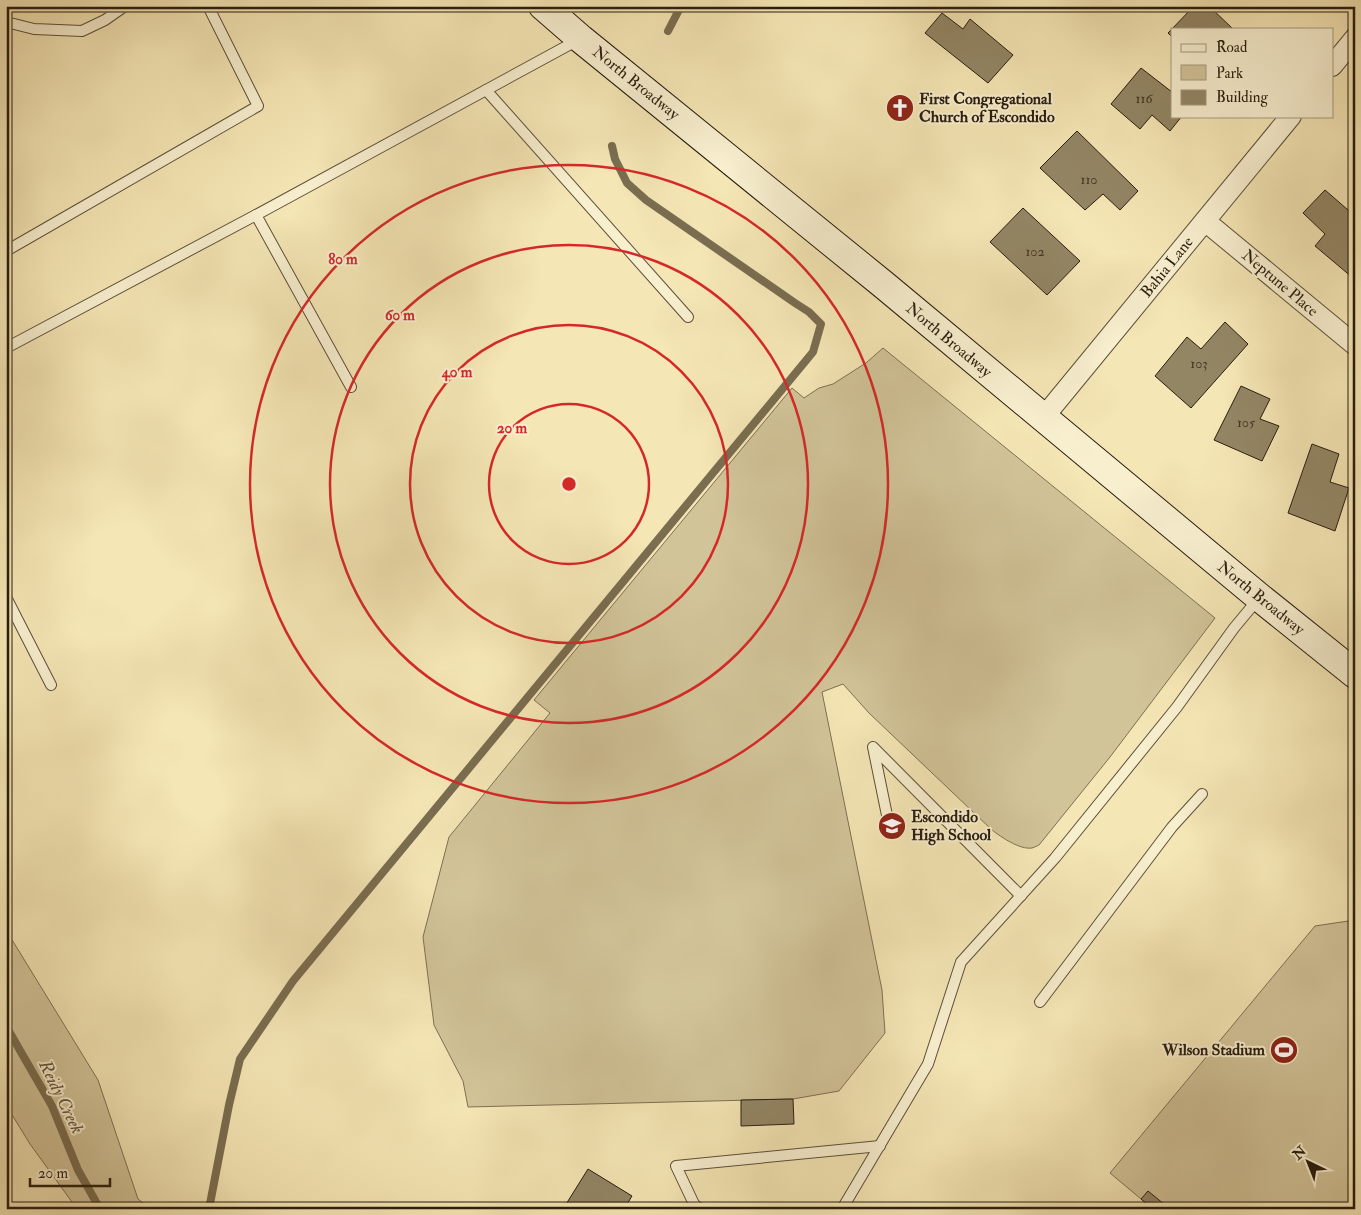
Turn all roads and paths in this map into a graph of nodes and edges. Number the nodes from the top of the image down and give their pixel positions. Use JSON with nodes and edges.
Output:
{"nodes":[{"id":1,"x":125,"y":6,"type":"edge"},
{"id":2,"x":208,"y":6,"type":"edge"},
{"id":3,"x":543,"y":6,"type":"edge"},
{"id":4,"x":6,"y":22,"type":"edge"},
{"id":5,"x":1355,"y":38,"type":"edge"},
{"id":6,"x":581,"y":39,"type":"junction"},
{"id":7,"x":1334,"y":64,"type":"edge"},
{"id":8,"x":486,"y":90,"type":"junction"},
{"id":9,"x":1289,"y":118,"type":"edge"},
{"id":10,"x":256,"y":215,"type":"junction"},
{"id":11,"x":1205,"y":221,"type":"junction"},
{"id":12,"x":6,"y":252,"type":"edge"},
{"id":13,"x":688,"y":317,"type":"dead end"},
{"id":14,"x":1355,"y":345,"type":"edge"},
{"id":15,"x":6,"y":348,"type":"edge"},
{"id":16,"x":351,"y":387,"type":"dead end"},
{"id":17,"x":1043,"y":418,"type":"junction"},
{"id":18,"x":6,"y":597,"type":"edge"},
{"id":19,"x":1260,"y":597,"type":"junction"},
{"id":20,"x":1355,"y":674,"type":"edge"},
{"id":21,"x":51,"y":685,"type":"dead end"},
{"id":22,"x":1202,"y":794,"type":"dead end"},
{"id":23,"x":889,"y":825,"type":"dead end"},
{"id":24,"x":1021,"y":896,"type":"junction"},
{"id":25,"x":1040,"y":1002,"type":"dead end"},
{"id":26,"x":880,"y":1146,"type":"junction"},
{"id":27,"x":700,"y":1209,"type":"edge"},
{"id":28,"x":842,"y":1209,"type":"edge"}],
"edges":[{"from":1,"to":4,"type":"lane"},
{"from":2,"to":12,"type":"lane"},
{"from":3,"to":6,"type":"main road","name":"North Broadway"},
{"from":5,"to":7,"type":"street"},
{"from":6,"to":8,"type":"lane"},
{"from":6,"to":17,"type":"main road","name":"North Broadway"},
{"from":8,"to":10,"type":"lane"},
{"from":8,"to":13,"type":"lane"},
{"from":9,"to":11,"type":"street","name":"Bahia Lane"},
{"from":10,"to":15,"type":"lane"},
{"from":10,"to":16,"type":"lane"},
{"from":11,"to":14,"type":"street","name":"Neptune Place"},
{"from":11,"to":17,"type":"street","name":"Bahia Lane"},
{"from":17,"to":19,"type":"main road","name":"North Broadway"},
{"from":18,"to":21,"type":"lane"},
{"from":19,"to":20,"type":"main road","name":"North Broadway"},
{"from":19,"to":24,"type":"lane"},
{"from":22,"to":25,"type":"lane"},
{"from":23,"to":24,"type":"lane"},
{"from":24,"to":26,"type":"lane"},
{"from":26,"to":27,"type":"lane"},
{"from":26,"to":28,"type":"lane"}]}
